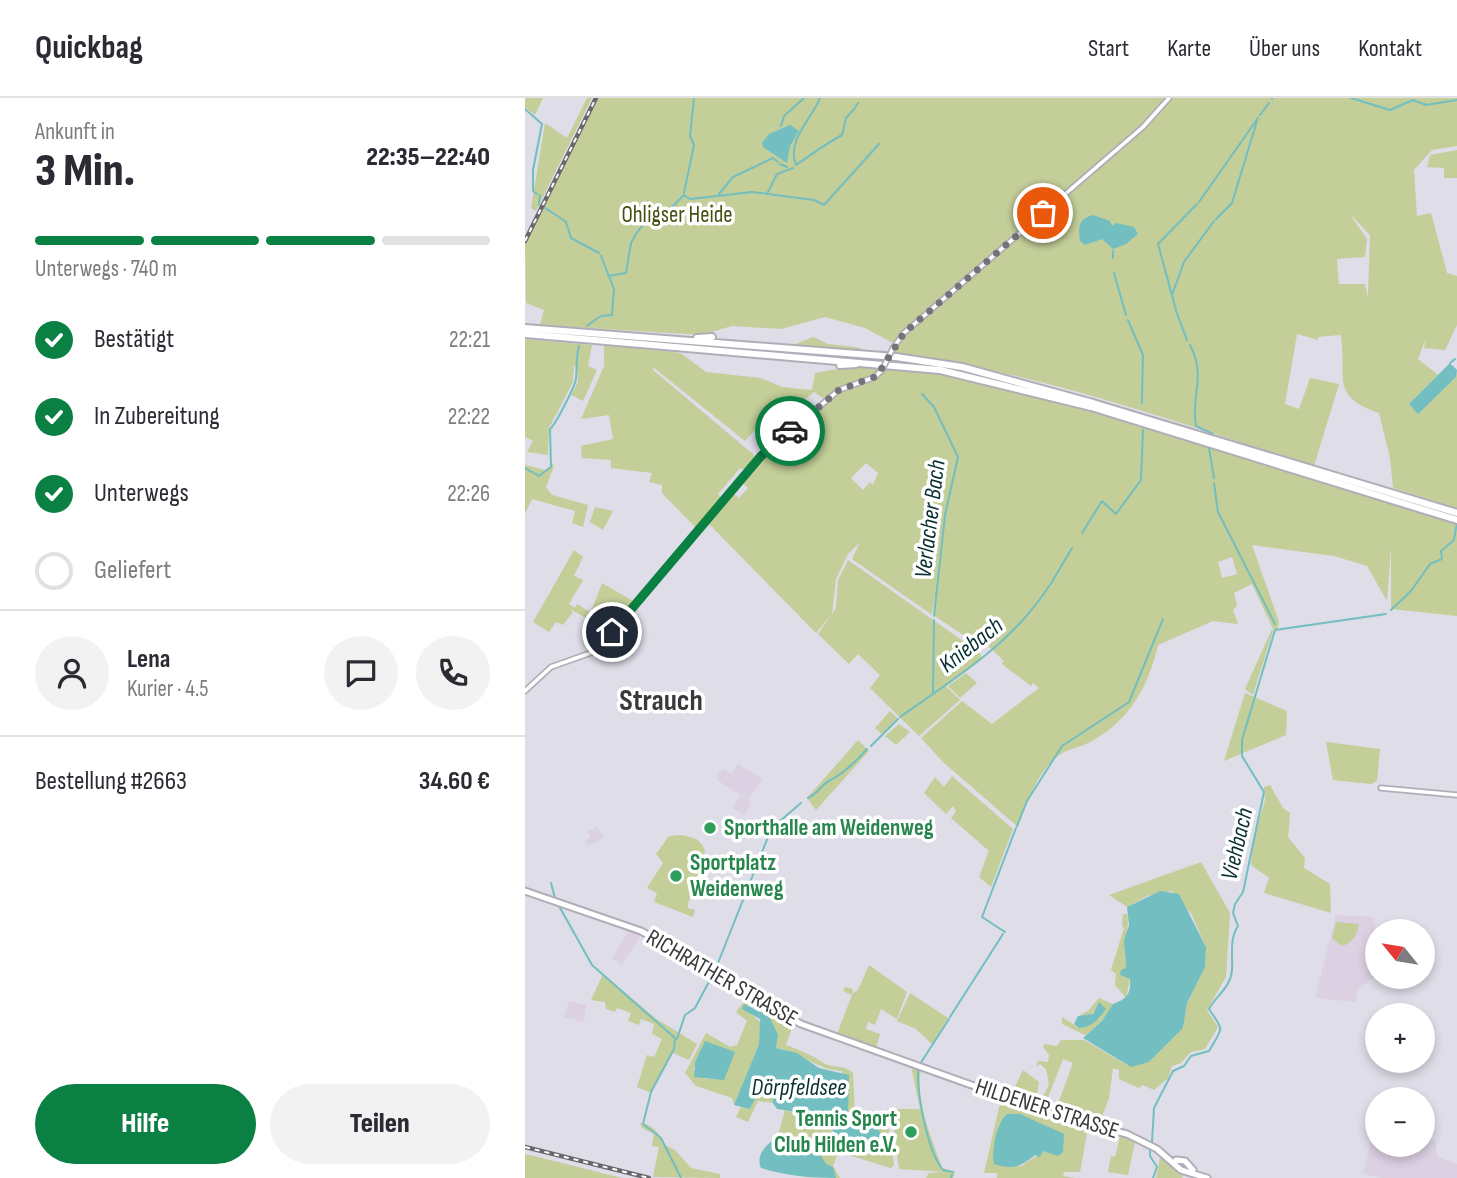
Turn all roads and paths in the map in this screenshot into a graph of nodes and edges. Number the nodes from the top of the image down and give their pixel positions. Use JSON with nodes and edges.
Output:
{"nodes":[{"id":1,"x":1169,"y":98,"type":"edge"},
{"id":2,"x":525,"y":328,"type":"edge"},
{"id":3,"x":525,"y":334,"type":"edge"},
{"id":4,"x":602,"y":337,"type":"junction"},
{"id":5,"x":712,"y":337,"type":"dead end"},
{"id":6,"x":678,"y":340,"type":"junction"},
{"id":7,"x":650,"y":344,"type":"junction"},
{"id":8,"x":680,"y":352,"type":"dead end"},
{"id":9,"x":880,"y":353,"type":"dead end"},
{"id":10,"x":896,"y":357,"type":"junction"},
{"id":11,"x":840,"y":365,"type":"dead end"},
{"id":12,"x":881,"y":366,"type":"junction"},
{"id":13,"x":1457,"y":517,"type":"edge"},
{"id":14,"x":525,"y":691,"type":"edge"},
{"id":15,"x":1381,"y":788,"type":"dead end"},
{"id":16,"x":1457,"y":795,"type":"edge"},
{"id":17,"x":525,"y":891,"type":"edge"},
{"id":18,"x":919,"y":1067,"type":"joint"},
{"id":19,"x":1207,"y":1178,"type":"edge"}],
"edges":[{"from":1,"to":12,"type":"street","bridge":true},
{"from":2,"to":4,"type":"highway"},
{"from":3,"to":4,"type":"highway"},
{"from":4,"to":6,"type":"highway"},
{"from":4,"to":7,"type":"highway"},
{"from":5,"to":6,"type":"highway"},
{"from":6,"to":10,"type":"highway"},
{"from":7,"to":8,"type":"highway"},
{"from":7,"to":12,"type":"highway"},
{"from":9,"to":10,"type":"highway"},
{"from":10,"to":13,"type":"highway"},
{"from":11,"to":12,"type":"highway"},
{"from":12,"to":13,"type":"highway"},
{"from":12,"to":14,"type":"street"},
{"from":15,"to":16,"type":"street"},
{"from":17,"to":18,"type":"main road","name":"RICHRATHER STRASSE"},
{"from":18,"to":19,"type":"main road","name":"HILDENER STRASSE"}]}
